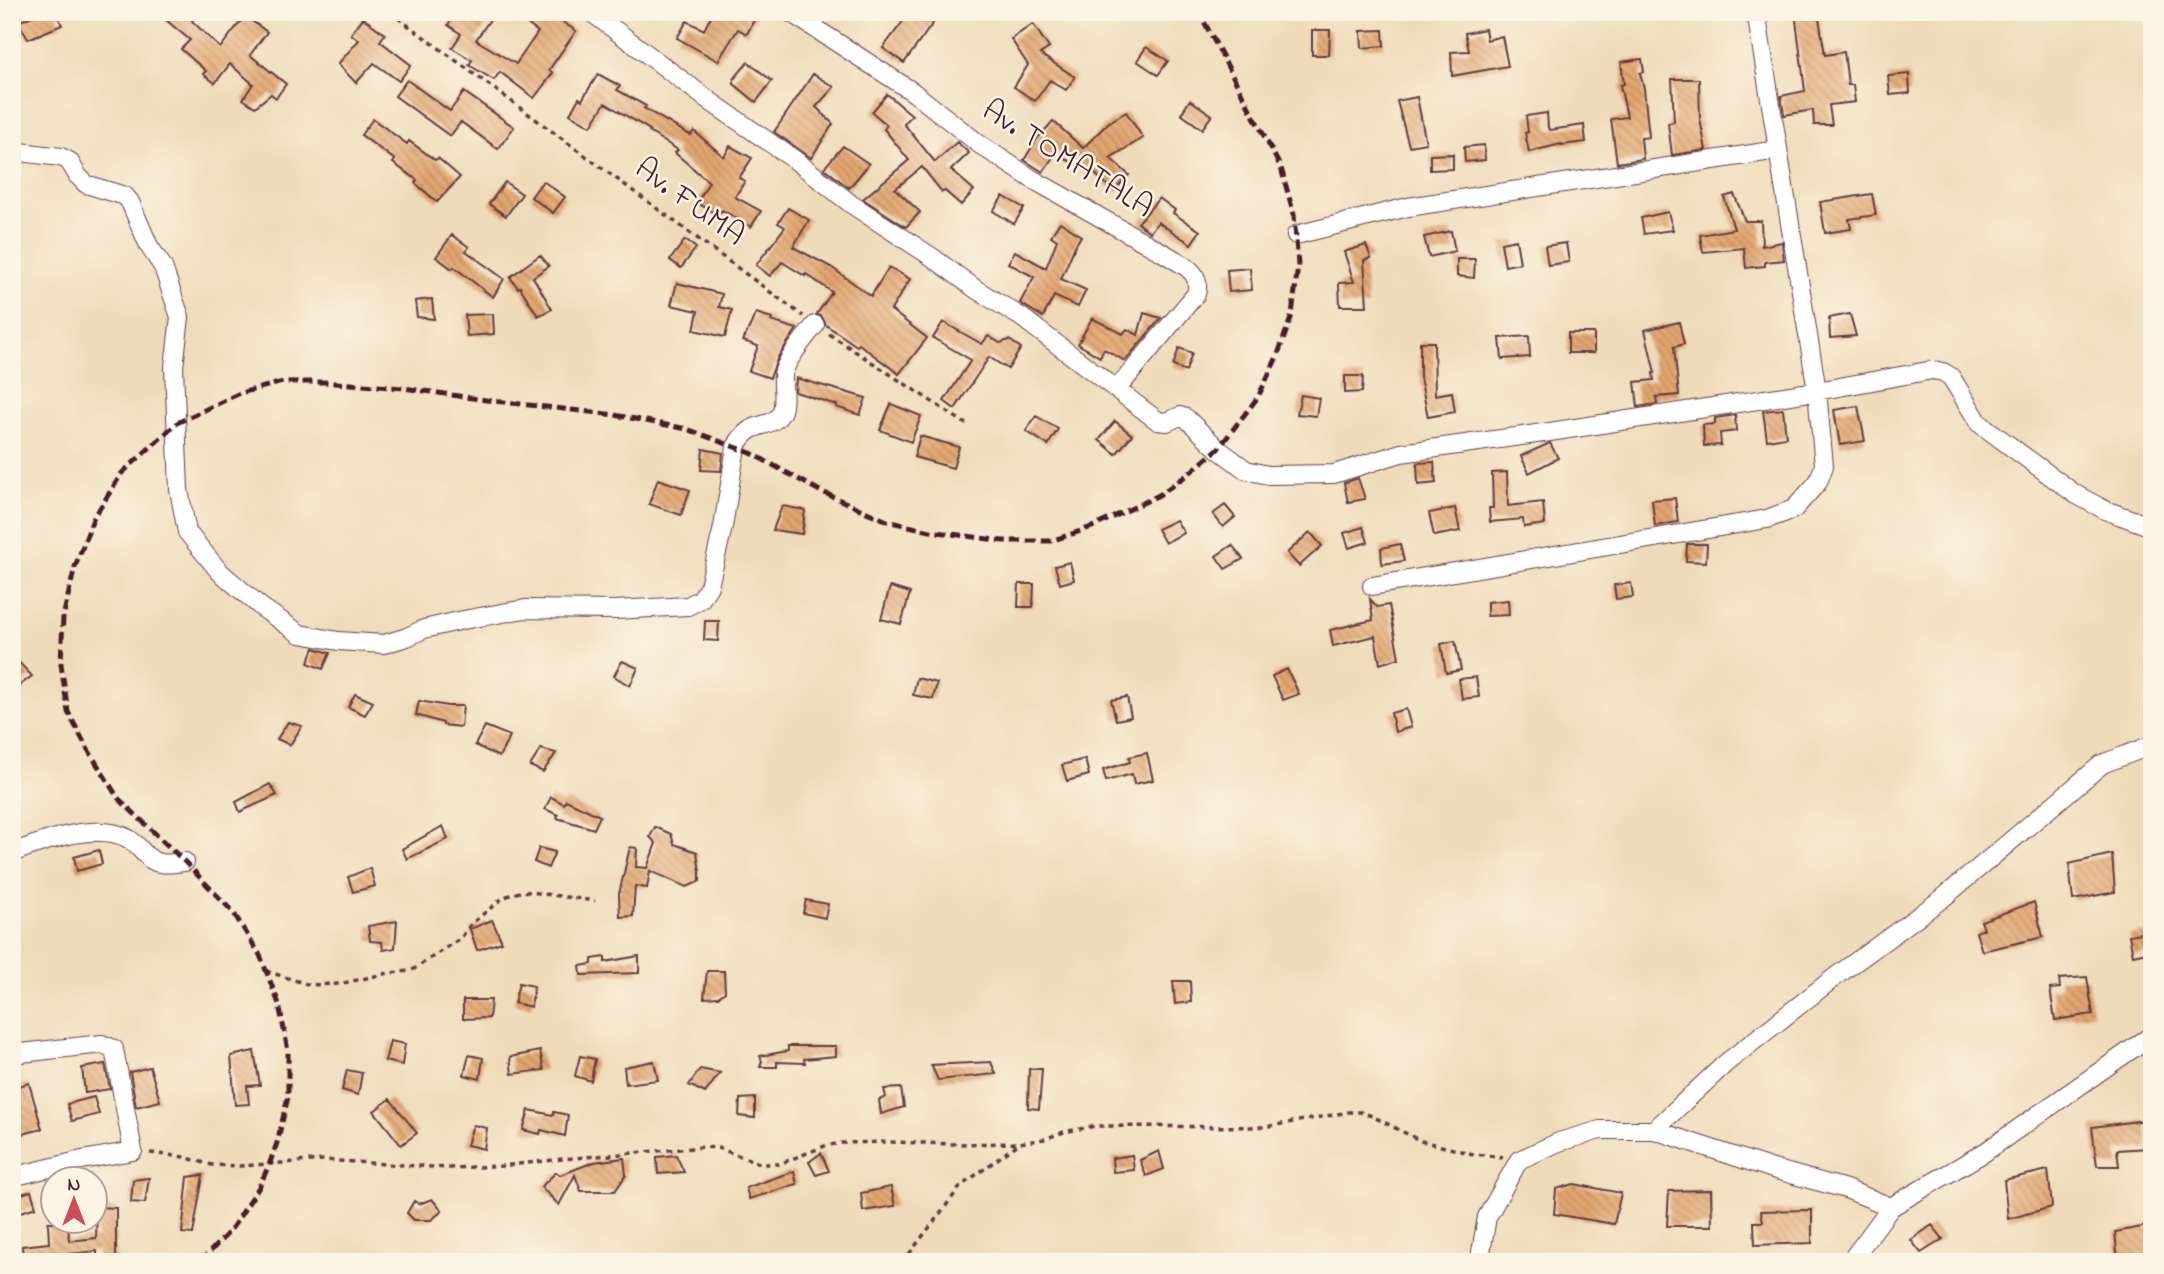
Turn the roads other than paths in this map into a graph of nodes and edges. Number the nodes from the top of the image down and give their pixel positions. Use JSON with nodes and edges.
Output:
{"nodes":[{"id":1,"x":591,"y":12,"type":"edge"},
{"id":2,"x":790,"y":12,"type":"edge"},
{"id":3,"x":1756,"y":12,"type":"edge"},
{"id":4,"x":1778,"y":150,"type":"junction"},
{"id":5,"x":12,"y":151,"type":"edge"},
{"id":6,"x":1296,"y":235,"type":"dead end"},
{"id":7,"x":816,"y":325,"type":"road end"},
{"id":8,"x":1116,"y":389,"type":"junction"},
{"id":9,"x":1818,"y":391,"type":"junction"},
{"id":10,"x":2152,"y":527,"type":"edge"},
{"id":11,"x":1371,"y":586,"type":"dead end"},
{"id":12,"x":2152,"y":745,"type":"edge"},
{"id":13,"x":12,"y":853,"type":"edge"},
{"id":14,"x":185,"y":862,"type":"dead end"},
{"id":15,"x":2152,"y":1035,"type":"edge"},
{"id":16,"x":12,"y":1054,"type":"edge"},
{"id":17,"x":1654,"y":1130,"type":"junction"},
{"id":18,"x":12,"y":1177,"type":"edge"},
{"id":19,"x":1891,"y":1207,"type":"junction"},
{"id":20,"x":1483,"y":1262,"type":"edge"},
{"id":21,"x":1850,"y":1262,"type":"edge"}],
"edges":[{"from":1,"to":8,"type":"street"},
{"from":2,"to":8,"type":"street","name":"Av. TOMATALA"},
{"from":3,"to":4,"type":"street"},
{"from":4,"to":6,"type":"street"},
{"from":4,"to":9,"type":"street"},
{"from":5,"to":7,"type":"street"},
{"from":8,"to":9,"type":"street"},
{"from":9,"to":10,"type":"street"},
{"from":9,"to":11,"type":"street"},
{"from":12,"to":17,"type":"street"},
{"from":13,"to":14,"type":"street"},
{"from":15,"to":19,"type":"street"},
{"from":16,"to":18,"type":"street"},
{"from":17,"to":19,"type":"street"},
{"from":17,"to":20,"type":"street"},
{"from":19,"to":21,"type":"street"}]}
